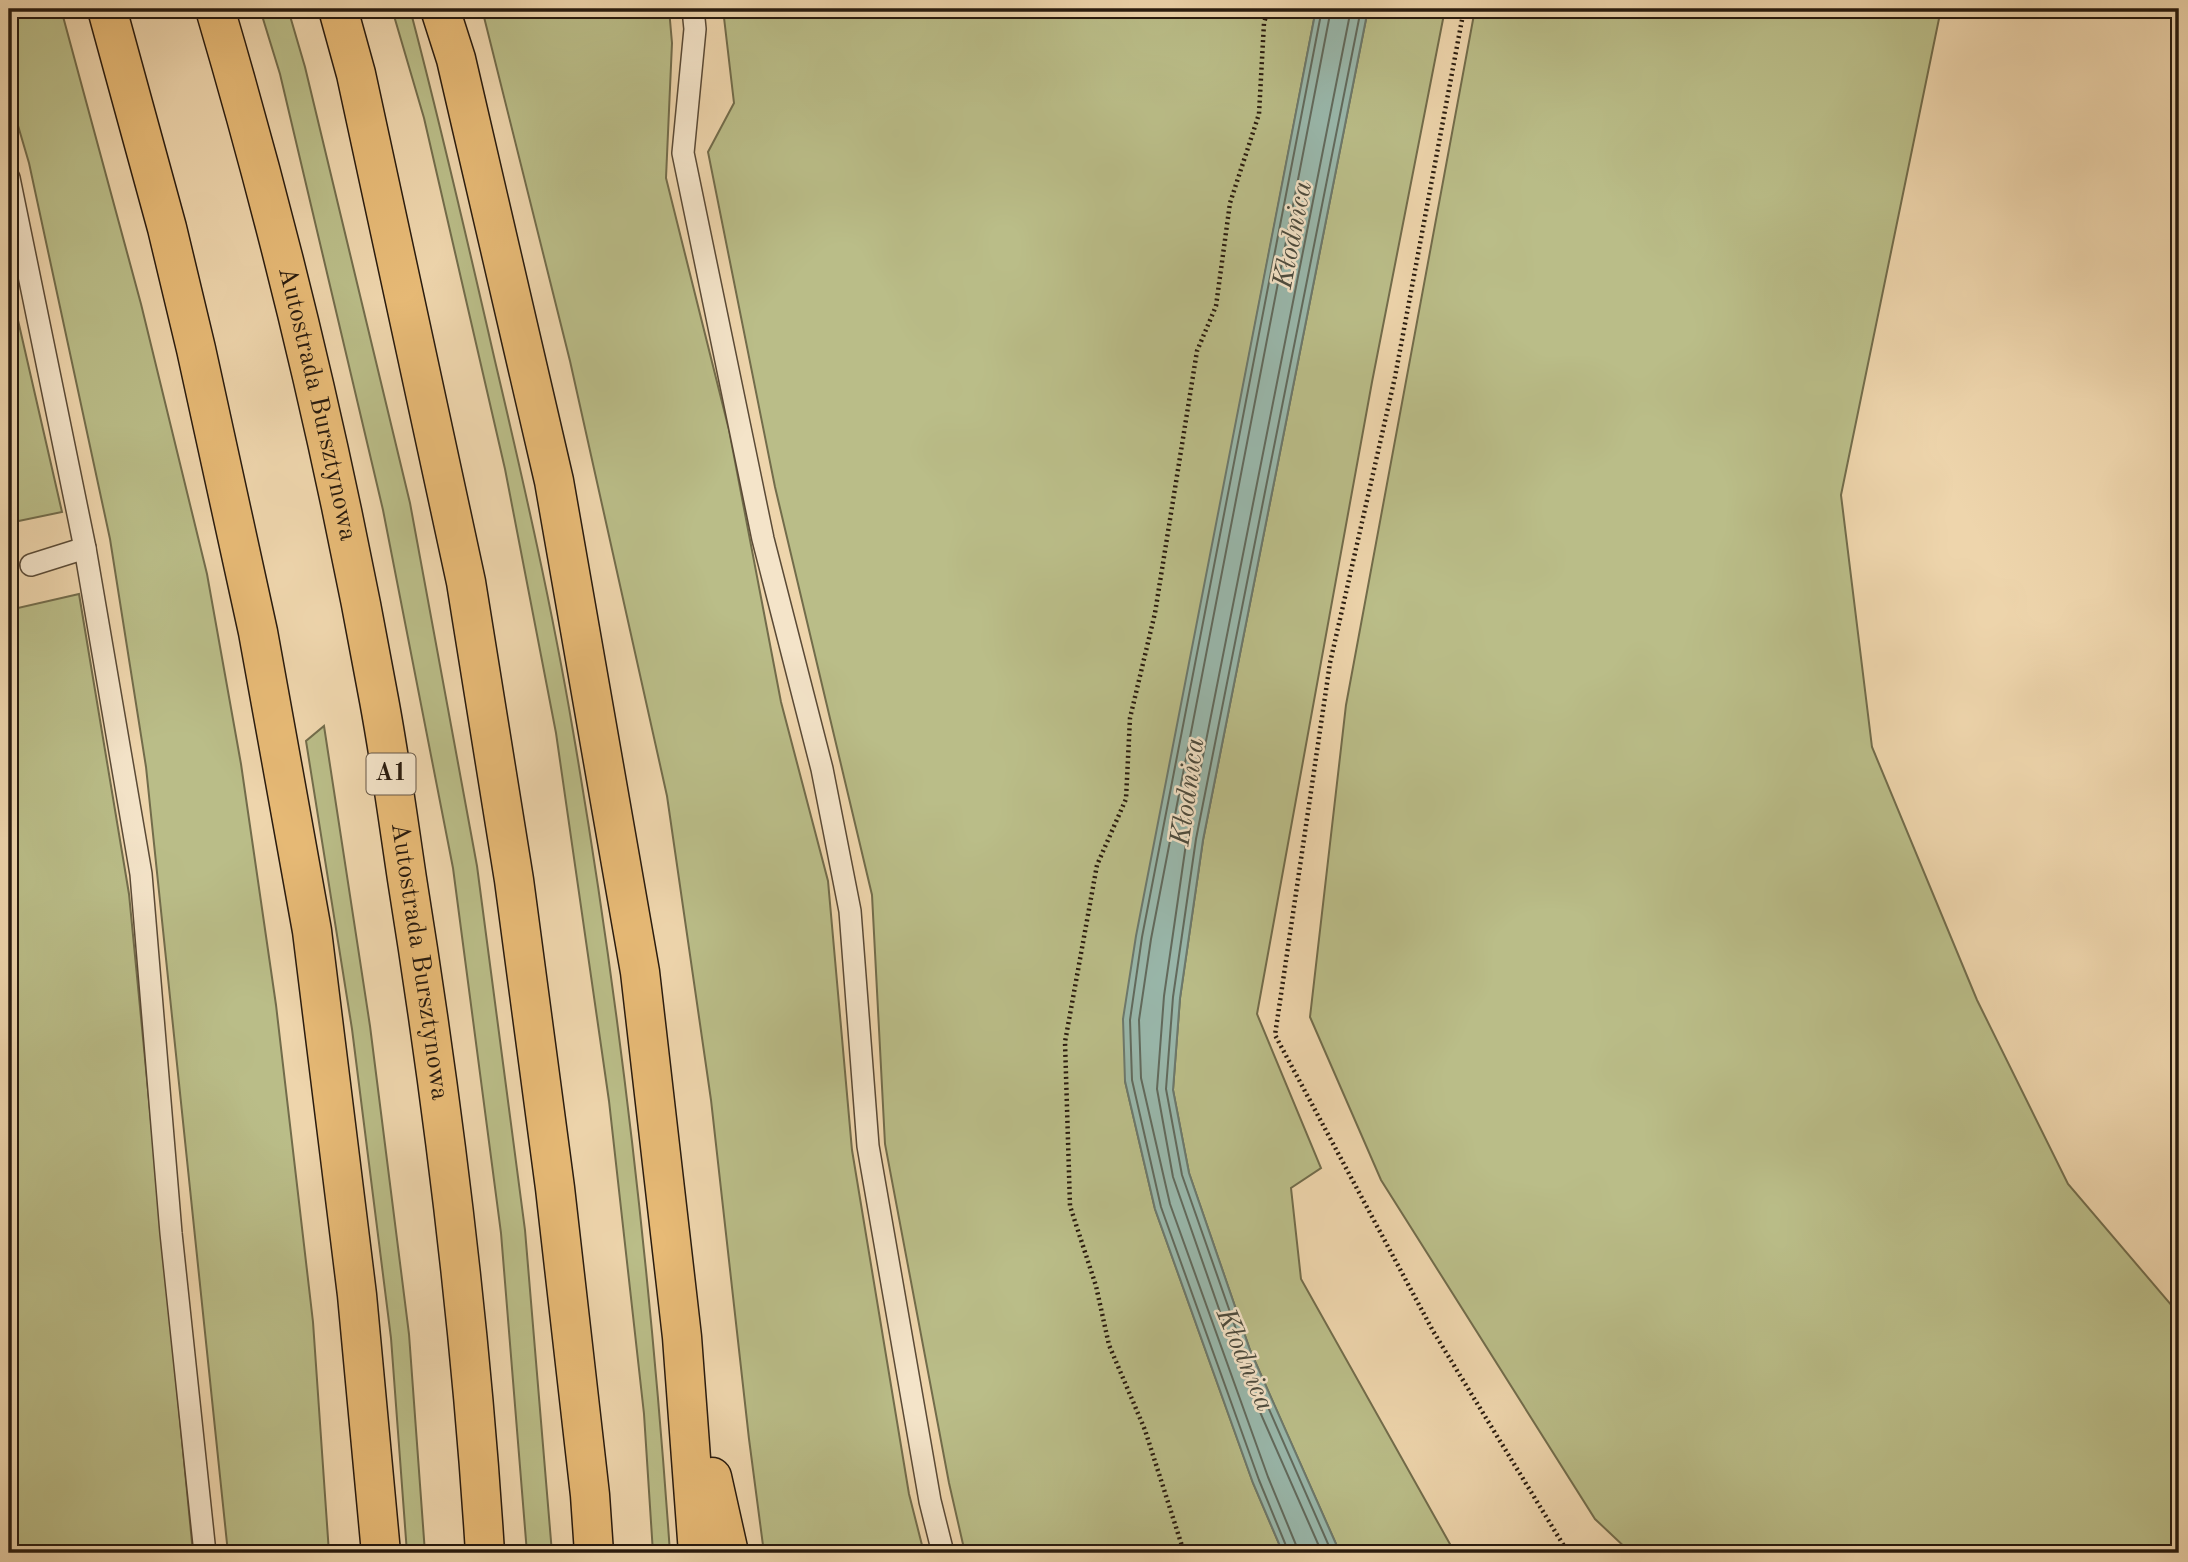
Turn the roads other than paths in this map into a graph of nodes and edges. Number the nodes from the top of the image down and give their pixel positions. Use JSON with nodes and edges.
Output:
{"nodes":[{"id":1,"x":107,"y":9,"type":"edge"},
{"id":2,"x":215,"y":9,"type":"edge"},
{"id":3,"x":338,"y":9,"type":"edge"},
{"id":4,"x":440,"y":9,"type":"edge"},
{"id":5,"x":692,"y":9,"type":"edge"},
{"id":6,"x":9,"y":178,"type":"edge"},
{"id":7,"x":85,"y":548,"type":"junction"},
{"id":8,"x":31,"y":565,"type":"dead end"},
{"id":9,"x":682,"y":1337,"type":"junction"},
{"id":10,"x":379,"y":1549,"type":"edge"},
{"id":11,"x":205,"y":1553,"type":"edge"},
{"id":12,"x":485,"y":1553,"type":"edge"},
{"id":13,"x":594,"y":1553,"type":"edge"},
{"id":14,"x":698,"y":1553,"type":"edge"},
{"id":15,"x":729,"y":1553,"type":"edge"},
{"id":16,"x":943,"y":1553,"type":"edge"}],
"edges":[{"from":1,"to":10,"type":"highway"},
{"from":2,"to":12,"type":"highway","name":"Autostrada Bursztynowa","number":"A1"},
{"from":3,"to":13,"type":"highway"},
{"from":4,"to":9,"type":"highway"},
{"from":5,"to":16,"type":"lane"},
{"from":6,"to":7,"type":"lane"},
{"from":7,"to":8,"type":"lane"},
{"from":7,"to":11,"type":"lane"},
{"from":9,"to":14,"type":"highway"},
{"from":9,"to":15,"type":"highway"}]}
